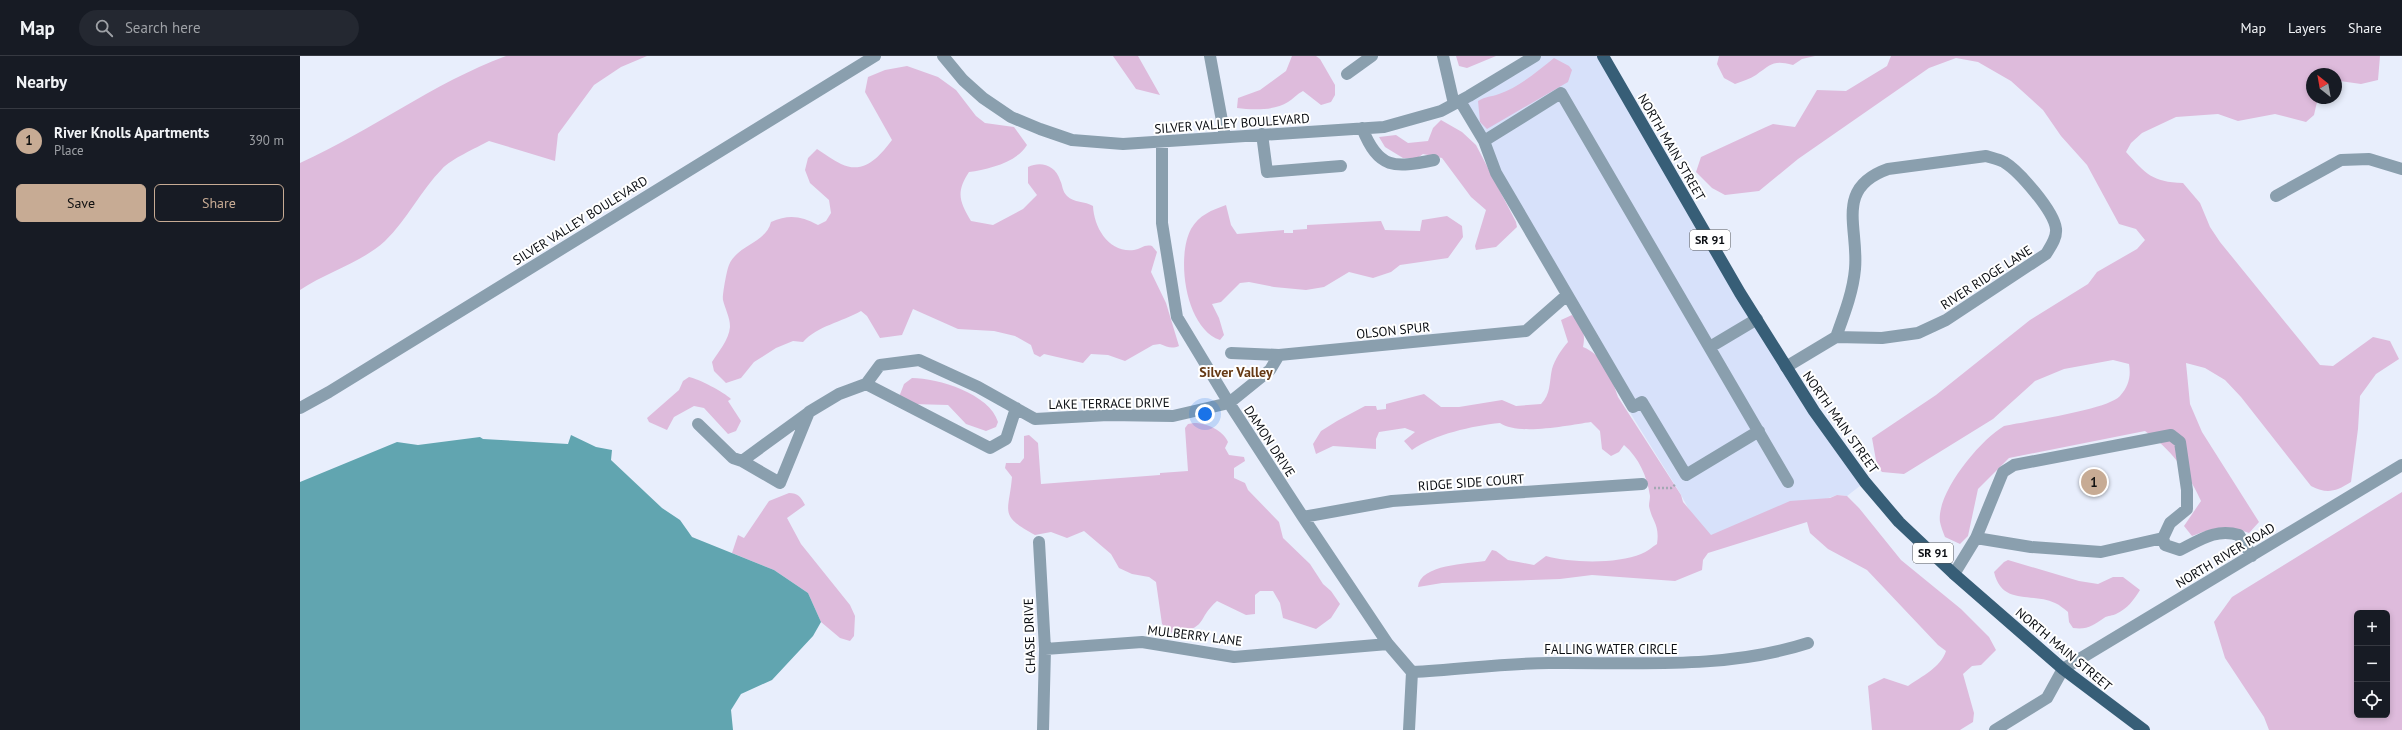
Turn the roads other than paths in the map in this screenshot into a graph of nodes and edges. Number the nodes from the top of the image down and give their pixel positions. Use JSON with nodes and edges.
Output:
{"nodes":[{"id":1,"x":875,"y":56,"type":"edge"},
{"id":2,"x":943,"y":56,"type":"edge"},
{"id":3,"x":1210,"y":56,"type":"edge"},
{"id":4,"x":1372,"y":56,"type":"edge"},
{"id":5,"x":1443,"y":56,"type":"edge"},
{"id":6,"x":1535,"y":56,"type":"edge"},
{"id":7,"x":1603,"y":56,"type":"edge"},
{"id":8,"x":1346,"y":74,"type":"dead end"},
{"id":9,"x":1457,"y":103,"type":"junction"},
{"id":10,"x":1362,"y":128,"type":"junction"},
{"id":11,"x":1262,"y":134,"type":"junction"},
{"id":12,"x":1225,"y":137,"type":"junction"},
{"id":13,"x":1484,"y":141,"type":"junction"},
{"id":14,"x":1162,"y":143,"type":"junction"},
{"id":15,"x":1434,"y":160,"type":"dead end"},
{"id":16,"x":1341,"y":166,"type":"dead end"},
{"id":17,"x":2402,"y":169,"type":"edge"},
{"id":18,"x":2276,"y":196,"type":"dead end"},
{"id":19,"x":1567,"y":295,"type":"junction"},
{"id":20,"x":1757,"y":320,"type":"junction"},
{"id":21,"x":1836,"y":337,"type":"junction"},
{"id":22,"x":1710,"y":347,"type":"junction"},
{"id":23,"x":1231,"y":354,"type":"dead end"},
{"id":24,"x":1279,"y":355,"type":"junction"},
{"id":25,"x":1786,"y":367,"type":"junction"},
{"id":26,"x":866,"y":384,"type":"junction"},
{"id":27,"x":1229,"y":403,"type":"junction"},
{"id":28,"x":300,"y":408,"type":"edge"},
{"id":29,"x":1016,"y":408,"type":"junction"},
{"id":30,"x":809,"y":412,"type":"junction"},
{"id":31,"x":698,"y":424,"type":"dead end"},
{"id":32,"x":1759,"y":431,"type":"junction"},
{"id":33,"x":742,"y":461,"type":"junction"},
{"id":34,"x":2402,"y":465,"type":"edge"},
{"id":35,"x":1788,"y":482,"type":"dead end"},
{"id":36,"x":1642,"y":484,"type":"road end"},
{"id":37,"x":1303,"y":517,"type":"junction"},
{"id":38,"x":1976,"y":538,"type":"junction"},
{"id":39,"x":2163,"y":538,"type":"junction"},
{"id":40,"x":1039,"y":542,"type":"dead end"},
{"id":41,"x":2252,"y":556,"type":"junction"},
{"id":42,"x":1954,"y":574,"type":"junction"},
{"id":43,"x":1808,"y":642,"type":"dead end"},
{"id":44,"x":1388,"y":644,"type":"junction"},
{"id":45,"x":1045,"y":649,"type":"junction"},
{"id":46,"x":2062,"y":669,"type":"junction"},
{"id":47,"x":1412,"y":672,"type":"junction"},
{"id":48,"x":1043,"y":730,"type":"edge"},
{"id":49,"x":1409,"y":730,"type":"edge"},
{"id":50,"x":1995,"y":730,"type":"edge"},
{"id":51,"x":2144,"y":730,"type":"edge"}],
"edges":[{"from":1,"to":28,"type":"street","name":"SILVER VALLEY BOULEVARD"},
{"from":2,"to":14,"type":"street","name":"SILVER VALLEY BOULEVARD"},
{"from":3,"to":12,"type":"street"},
{"from":4,"to":8,"type":"street"},
{"from":5,"to":9,"type":"street"},
{"from":6,"to":9,"type":"street","name":"SILVER VALLEY BOULEVARD"},
{"from":7,"to":20,"type":"main road","name":"NORTH MAIN STREET","number":"SR 91"},
{"from":9,"to":10,"type":"street","name":"SILVER VALLEY BOULEVARD"},
{"from":9,"to":13,"type":"street"},
{"from":10,"to":11,"type":"street","name":"SILVER VALLEY BOULEVARD"},
{"from":10,"to":15,"type":"street"},
{"from":11,"to":12,"type":"street","name":"SILVER VALLEY BOULEVARD"},
{"from":11,"to":16,"type":"street"},
{"from":12,"to":14,"type":"street","name":"SILVER VALLEY BOULEVARD"},
{"from":13,"to":19,"type":"street"},
{"from":13,"to":22,"type":"street"},
{"from":14,"to":27,"type":"street","name":"DAMON DRIVE"},
{"from":17,"to":18,"type":"street"},
{"from":19,"to":24,"type":"street","name":"OLSON SPUR"},
{"from":19,"to":32,"type":"street"},
{"from":20,"to":22,"type":"street"},
{"from":20,"to":25,"type":"main road","name":"NORTH MAIN STREET","number":"SR 91"},
{"from":21,"to":21,"type":"street","name":"RIVER RIDGE LANE"},
{"from":21,"to":25,"type":"street"},
{"from":22,"to":32,"type":"street"},
{"from":23,"to":24,"type":"street","name":"OLSON SPUR"},
{"from":24,"to":27,"type":"street"},
{"from":25,"to":42,"type":"main road","name":"NORTH MAIN STREET","number":"SR 91"},
{"from":26,"to":29,"type":"street","name":"LAKE TERRACE DRIVE"},
{"from":26,"to":29,"type":"street"},
{"from":26,"to":30,"type":"street"},
{"from":27,"to":29,"type":"street","name":"LAKE TERRACE DRIVE"},
{"from":27,"to":37,"type":"street","name":"DAMON DRIVE"},
{"from":30,"to":33,"type":"street"},
{"from":30,"to":33,"type":"street"},
{"from":31,"to":33,"type":"street"},
{"from":32,"to":35,"type":"street"},
{"from":34,"to":41,"type":"street","name":"NORTH RIVER ROAD"},
{"from":36,"to":37,"type":"street","name":"RIDGE SIDE COURT"},
{"from":37,"to":44,"type":"street","name":"DAMON DRIVE"},
{"from":38,"to":39,"type":"street"},
{"from":38,"to":39,"type":"street"},
{"from":38,"to":42,"type":"street"},
{"from":39,"to":41,"type":"street"},
{"from":40,"to":45,"type":"street","name":"CHASE DRIVE"},
{"from":41,"to":46,"type":"street","name":"NORTH RIVER ROAD"},
{"from":42,"to":46,"type":"main road","name":"NORTH MAIN STREET","number":"SR 91"},
{"from":43,"to":47,"type":"street","name":"FALLING WATER CIRCLE"},
{"from":44,"to":45,"type":"street","name":"MULBERRY LANE"},
{"from":44,"to":47,"type":"street","name":"DAMON DRIVE"},
{"from":45,"to":48,"type":"street","name":"CHASE DRIVE"},
{"from":46,"to":50,"type":"street"},
{"from":46,"to":51,"type":"main road","name":"NORTH MAIN STREET","number":"SR 91"},
{"from":47,"to":49,"type":"street"}]}
